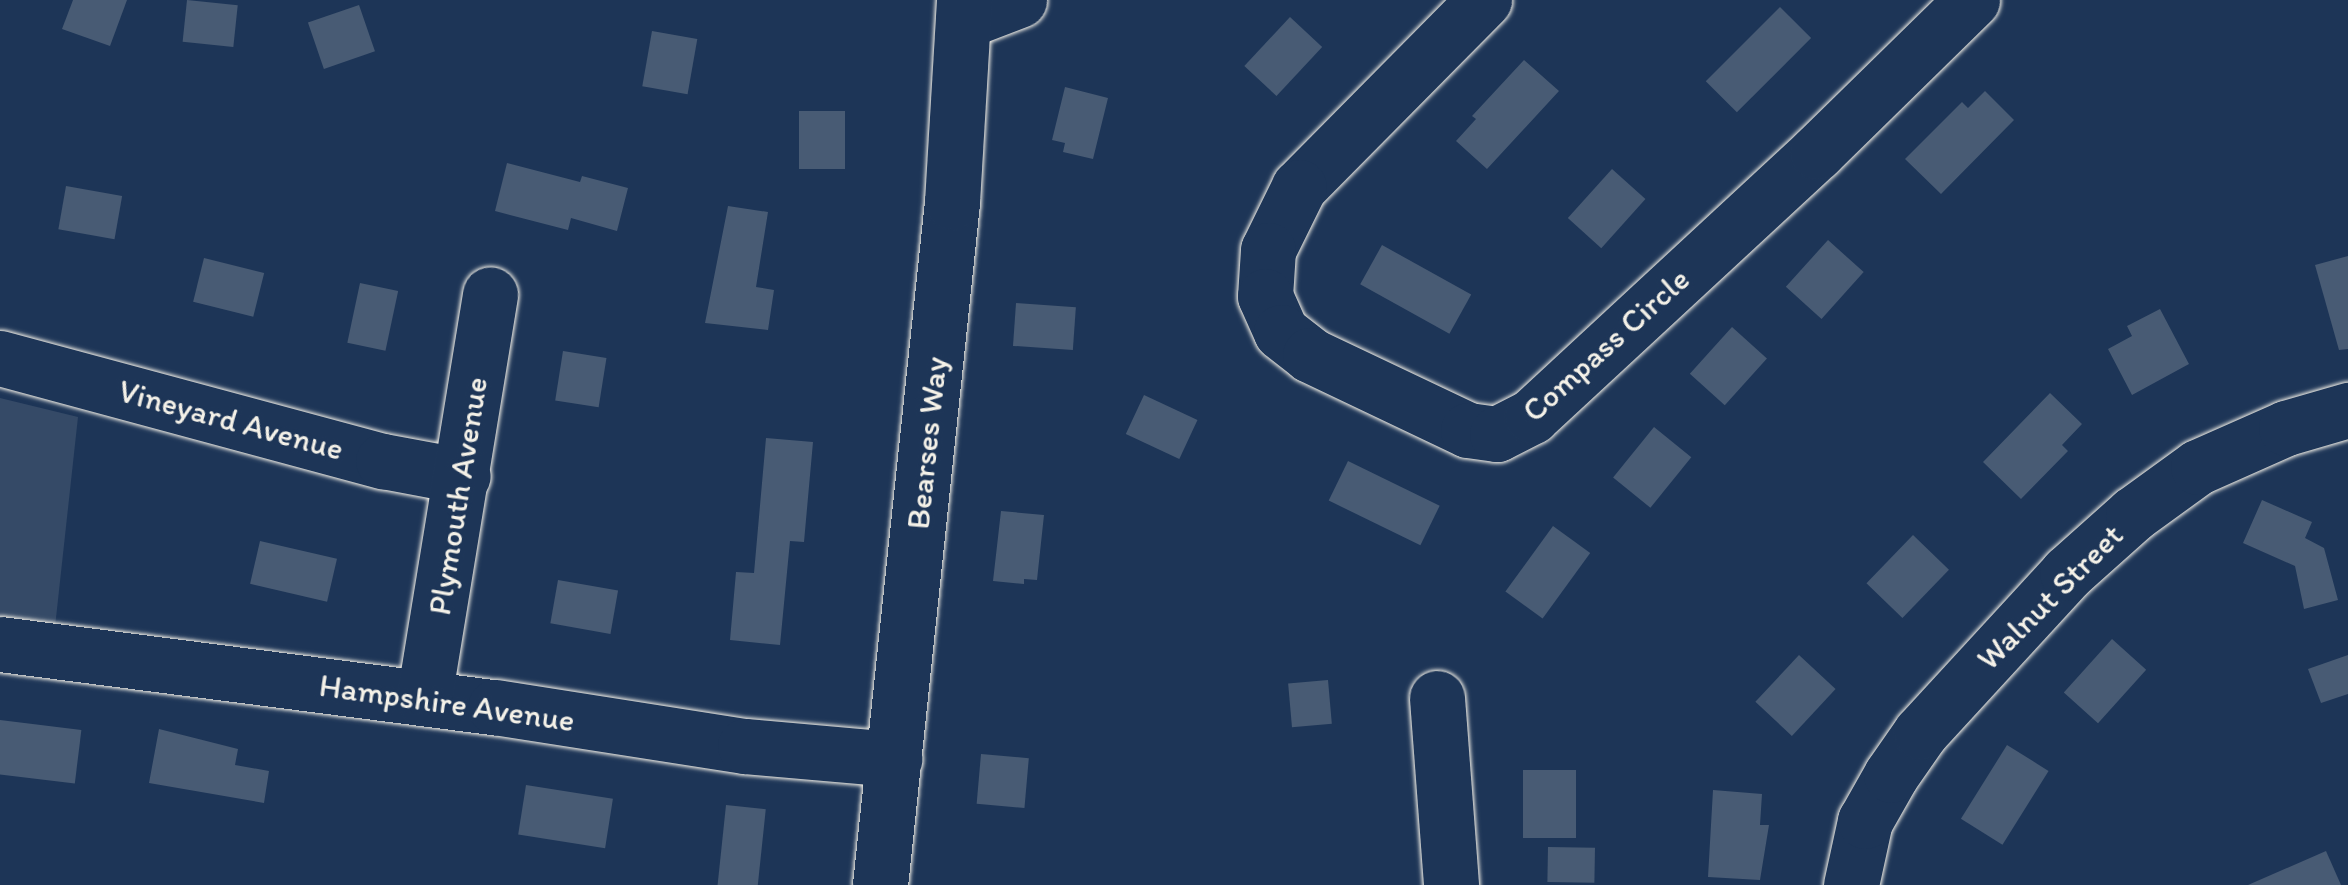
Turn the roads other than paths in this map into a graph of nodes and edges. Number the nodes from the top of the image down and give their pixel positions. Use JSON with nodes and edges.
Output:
{"nodes":[{"id":1,"x":1019,"y":0,"type":"edge"},
{"id":2,"x":1484,"y":0,"type":"edge"},
{"id":3,"x":1972,"y":0,"type":"edge"},
{"id":4,"x":964,"y":10,"type":"edge"},
{"id":5,"x":490,"y":294,"type":"dead end"},
{"id":6,"x":0,"y":358,"type":"edge"},
{"id":7,"x":2348,"y":410,"type":"edge"},
{"id":8,"x":463,"y":476,"type":"junction"},
{"id":9,"x":0,"y":644,"type":"edge"},
{"id":10,"x":424,"y":698,"type":"junction"},
{"id":11,"x":1437,"y":698,"type":"dead end"},
{"id":12,"x":894,"y":760,"type":"junction"},
{"id":13,"x":880,"y":885,"type":"edge"},
{"id":14,"x":1451,"y":885,"type":"edge"},
{"id":15,"x":1851,"y":885,"type":"edge"}],
"edges":[{"from":1,"to":4,"type":"street"},
{"from":2,"to":3,"type":"street","name":"Compass Circle"},
{"from":4,"to":12,"type":"street","name":"Bearses Way"},
{"from":5,"to":8,"type":"street","name":"Plymouth Avenue"},
{"from":6,"to":8,"type":"street","name":"Vineyard Avenue"},
{"from":7,"to":15,"type":"street","name":"Walnut Street"},
{"from":8,"to":10,"type":"street","name":"Plymouth Avenue"},
{"from":9,"to":10,"type":"street","name":"Hampshire Avenue"},
{"from":10,"to":12,"type":"street","name":"Hampshire Avenue"},
{"from":11,"to":14,"type":"street"},
{"from":12,"to":13,"type":"street","name":"Bearses Way"}]}
